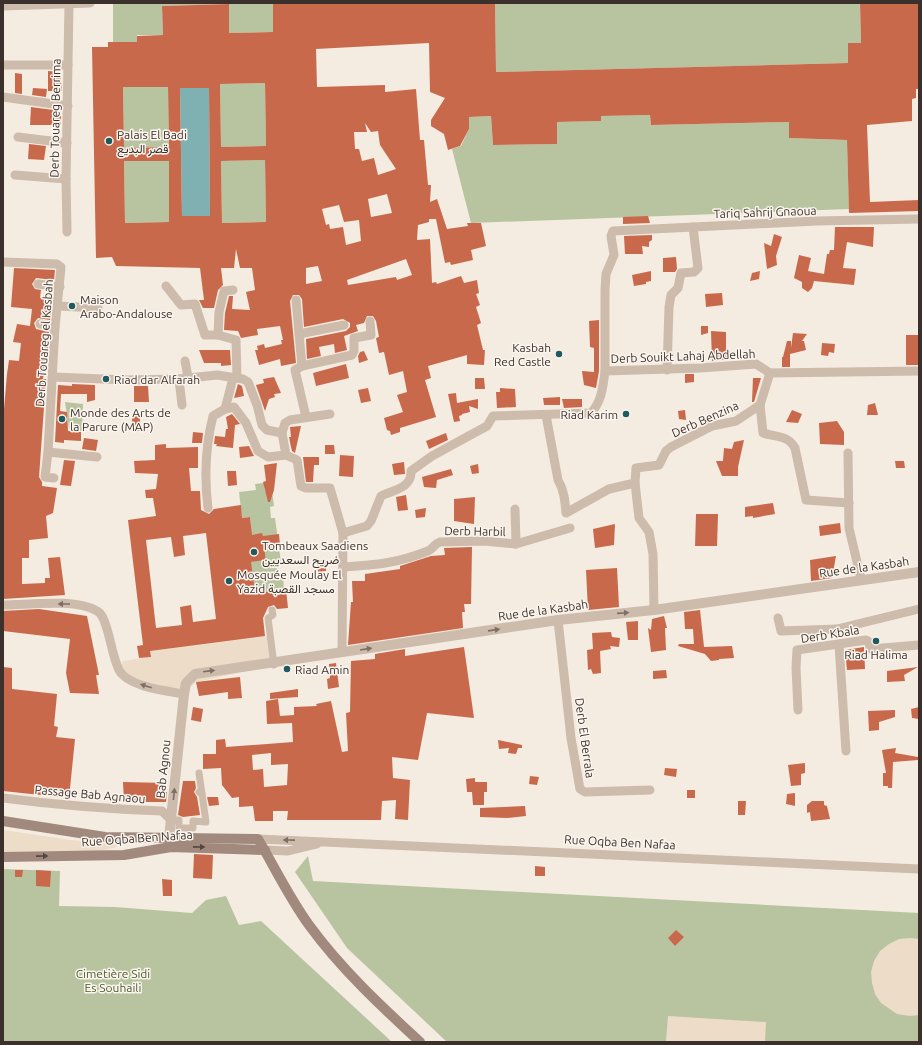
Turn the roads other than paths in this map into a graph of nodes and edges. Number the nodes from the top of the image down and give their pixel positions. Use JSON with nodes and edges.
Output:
{"nodes":[{"id":1,"x":90,"y":3,"type":"edge"},
{"id":2,"x":69,"y":4,"type":"junction"},
{"id":3,"x":3,"y":6,"type":"edge"},
{"id":4,"x":3,"y":65,"type":"edge"},
{"id":5,"x":68,"y":65,"type":"junction"},
{"id":6,"x":3,"y":97,"type":"edge"},
{"id":7,"x":68,"y":106,"type":"junction"},
{"id":8,"x":18,"y":137,"type":"dead end"},
{"id":9,"x":67,"y":143,"type":"junction"},
{"id":10,"x":15,"y":175,"type":"dead end"},
{"id":11,"x":66,"y":179,"type":"junction"},
{"id":12,"x":919,"y":219,"type":"edge"},
{"id":13,"x":693,"y":227,"type":"junction"},
{"id":14,"x":67,"y":232,"type":"dead end"},
{"id":15,"x":3,"y":262,"type":"edge"},
{"id":16,"x":38,"y":284,"type":"dead end"},
{"id":17,"x":166,"y":286,"type":"dead end"},
{"id":18,"x":60,"y":287,"type":"junction"},
{"id":19,"x":233,"y":290,"type":"dead end"},
{"id":20,"x":296,"y":300,"type":"dead end"},
{"id":21,"x":58,"y":306,"type":"junction"},
{"id":22,"x":98,"y":308,"type":"dead end"},
{"id":23,"x":370,"y":321,"type":"dead end"},
{"id":24,"x":40,"y":324,"type":"dead end"},
{"id":25,"x":344,"y":325,"type":"dead end"},
{"id":26,"x":55,"y":327,"type":"junction"},
{"id":27,"x":299,"y":334,"type":"junction"},
{"id":28,"x":218,"y":335,"type":"junction"},
{"id":29,"x":185,"y":361,"type":"dead end"},
{"id":30,"x":302,"y":366,"type":"junction"},
{"id":31,"x":604,"y":370,"type":"junction"},
{"id":32,"x":667,"y":370,"type":"junction"},
{"id":33,"x":919,"y":371,"type":"edge"},
{"id":34,"x":770,"y":373,"type":"junction"},
{"id":35,"x":52,"y":377,"type":"junction"},
{"id":36,"x":188,"y":377,"type":"junction"},
{"id":37,"x":238,"y":378,"type":"junction"},
{"id":38,"x":179,"y":379,"type":"junction"},
{"id":39,"x":182,"y":405,"type":"dead end"},
{"id":40,"x":760,"y":405,"type":"junction"},
{"id":41,"x":225,"y":409,"type":"junction"},
{"id":42,"x":330,"y":414,"type":"dead end"},
{"id":43,"x":546,"y":415,"type":"junction"},
{"id":44,"x":306,"y":417,"type":"junction"},
{"id":45,"x":282,"y":433,"type":"junction"},
{"id":46,"x":50,"y":452,"type":"junction"},
{"id":47,"x":848,"y":453,"type":"dead end"},
{"id":48,"x":286,"y":455,"type":"junction"},
{"id":49,"x":97,"y":457,"type":"dead end"},
{"id":50,"x":54,"y":478,"type":"dead end"},
{"id":51,"x":635,"y":483,"type":"junction"},
{"id":52,"x":849,"y":503,"type":"junction"},
{"id":53,"x":208,"y":508,"type":"dead end"},
{"id":54,"x":515,"y":509,"type":"dead end"},
{"id":55,"x":570,"y":528,"type":"dead end"},
{"id":56,"x":343,"y":533,"type":"junction"},
{"id":57,"x":516,"y":544,"type":"junction"},
{"id":58,"x":344,"y":567,"type":"junction"},
{"id":59,"x":919,"y":572,"type":"edge"},
{"id":60,"x":861,"y":579,"type":"junction"},
{"id":61,"x":3,"y":605,"type":"edge"},
{"id":62,"x":919,"y":609,"type":"edge"},
{"id":63,"x":272,"y":610,"type":"dead end"},
{"id":64,"x":654,"y":610,"type":"junction"},
{"id":65,"x":778,"y":618,"type":"dead end"},
{"id":66,"x":558,"y":620,"type":"junction"},
{"id":67,"x":839,"y":645,"type":"junction"},
{"id":68,"x":919,"y":645,"type":"edge"},
{"id":69,"x":342,"y":652,"type":"junction"},
{"id":70,"x":274,"y":664,"type":"junction"},
{"id":71,"x":184,"y":694,"type":"junction"},
{"id":72,"x":798,"y":710,"type":"dead end"},
{"id":73,"x":846,"y":751,"type":"dead end"},
{"id":74,"x":199,"y":773,"type":"dead end"},
{"id":75,"x":650,"y":790,"type":"dead end"},
{"id":76,"x":3,"y":798,"type":"edge"},
{"id":77,"x":171,"y":820,"type":"junction"},
{"id":78,"x":3,"y":821,"type":"edge"},
{"id":79,"x":258,"y":840,"type":"junction"},
{"id":80,"x":170,"y":842,"type":"junction"},
{"id":81,"x":320,"y":843,"type":"junction"},
{"id":82,"x":265,"y":850,"type":"junction"},
{"id":83,"x":3,"y":856,"type":"edge"},
{"id":84,"x":919,"y":869,"type":"edge"},
{"id":85,"x":420,"y":1042,"type":"edge"}],
"edges":[{"from":1,"to":2,"type":"street"},
{"from":2,"to":3,"type":"street"},
{"from":2,"to":5,"type":"street","name":"Derb Touareg Berrima"},
{"from":4,"to":5,"type":"street"},
{"from":5,"to":7,"type":"street","name":"Derb Touareg Berrima"},
{"from":6,"to":7,"type":"street"},
{"from":7,"to":9,"type":"street","name":"Derb Touareg Berrima"},
{"from":8,"to":9,"type":"street"},
{"from":9,"to":11,"type":"street","name":"Derb Touareg Berrima"},
{"from":10,"to":11,"type":"street"},
{"from":11,"to":14,"type":"street","name":"Derb Touareg Berrima"},
{"from":12,"to":13,"type":"street","name":"Tariq Sahrij Gnaoua"},
{"from":13,"to":31,"type":"street","name":"Tariq Sahrij Gnaoua"},
{"from":13,"to":32,"type":"street"},
{"from":15,"to":18,"type":"street","name":"Derb Touareg el Kasbah"},
{"from":16,"to":18,"type":"street"},
{"from":17,"to":28,"type":"street"},
{"from":18,"to":21,"type":"street","name":"Derb Touareg el Kasbah"},
{"from":19,"to":28,"type":"street"},
{"from":20,"to":27,"type":"street"},
{"from":21,"to":22,"type":"street"},
{"from":21,"to":26,"type":"street","name":"Derb Touareg el Kasbah"},
{"from":23,"to":30,"type":"street"},
{"from":24,"to":26,"type":"street"},
{"from":25,"to":27,"type":"street"},
{"from":26,"to":35,"type":"street","name":"Derb Touareg el Kasbah"},
{"from":27,"to":30,"type":"street"},
{"from":28,"to":37,"type":"street"},
{"from":29,"to":36,"type":"street"},
{"from":30,"to":44,"type":"street"},
{"from":31,"to":32,"type":"street","name":"Derb Souikt Lahaj Abdellah"},
{"from":31,"to":43,"type":"street","name":"Derb Souikt Lahaj Abdellah"},
{"from":32,"to":34,"type":"street","name":"Derb Souikt Lahaj Abdellah"},
{"from":33,"to":34,"type":"street"},
{"from":34,"to":40,"type":"street"},
{"from":35,"to":38,"type":"street"},
{"from":35,"to":46,"type":"street","name":"Derb Touareg el Kasbah"},
{"from":36,"to":37,"type":"street"},
{"from":36,"to":38,"type":"street"},
{"from":37,"to":41,"type":"street"},
{"from":37,"to":45,"type":"street"},
{"from":38,"to":39,"type":"street"},
{"from":40,"to":51,"type":"street","name":"Derb Benzina"},
{"from":40,"to":52,"type":"street"},
{"from":41,"to":48,"type":"street"},
{"from":41,"to":53,"type":"street"},
{"from":42,"to":44,"type":"street"},
{"from":43,"to":51,"type":"street"},
{"from":43,"to":56,"type":"street","name":"Derb Souikt Lahaj Abdellah"},
{"from":44,"to":45,"type":"street"},
{"from":45,"to":48,"type":"street"},
{"from":46,"to":49,"type":"street"},
{"from":46,"to":50,"type":"street","name":"Derb Touareg el Kasbah"},
{"from":47,"to":52,"type":"street"},
{"from":48,"to":56,"type":"street"},
{"from":51,"to":64,"type":"street","name":"Derb Benzina"},
{"from":52,"to":60,"type":"street"},
{"from":54,"to":57,"type":"street"},
{"from":55,"to":57,"type":"street"},
{"from":56,"to":58,"type":"street"},
{"from":57,"to":58,"type":"street","name":"Derb Harbil"},
{"from":58,"to":69,"type":"street"},
{"from":59,"to":60,"type":"street","name":"Rue de la Kasbah"},
{"from":60,"to":64,"type":"street","name":"Rue de la Kasbah"},
{"from":71,"to":61,"type":"street","one_way":true},
{"from":62,"to":65,"type":"street"},
{"from":63,"to":70,"type":"street"},
{"from":66,"to":64,"type":"street","name":"Rue de la Kasbah","one_way":true},
{"from":69,"to":66,"type":"street","name":"Rue de la Kasbah","one_way":true},
{"from":66,"to":75,"type":"street","name":"Derb El Berrala"},
{"from":67,"to":68,"type":"street","name":"Derb Kbala"},
{"from":67,"to":72,"type":"street","name":"Derb Kbala"},
{"from":67,"to":73,"type":"street"},
{"from":69,"to":70,"type":"street","name":"Rue de la Kasbah"},
{"from":71,"to":70,"type":"street","name":"Rue de la Kasbah","one_way":true},
{"from":77,"to":71,"type":"street","name":"Bab Agnou","one_way":true},
{"from":74,"to":77,"type":"street"},
{"from":76,"to":77,"type":"street","name":"Passage Bab Agnaou"},
{"from":77,"to":80,"type":"street","name":"Bab Agnou"},
{"from":78,"to":80,"type":"main road","name":"Rue Oqba Ben Nafaa"},
{"from":79,"to":80,"type":"main road","name":"Rue Oqba Ben Nafaa"},
{"from":81,"to":79,"type":"street","name":"Rue Oqba Ben Nafaa","one_way":true},
{"from":79,"to":82,"type":"main road"},
{"from":80,"to":82,"type":"main road","name":"Rue Oqba Ben Nafaa","one_way":true},
{"from":83,"to":80,"type":"main road","name":"Rue Oqba Ben Nafaa","one_way":true},
{"from":81,"to":82,"type":"street","name":"Rue Oqba Ben Nafaa"},
{"from":81,"to":84,"type":"street","name":"Rue Oqba Ben Nafaa"},
{"from":82,"to":85,"type":"main road"}]}
